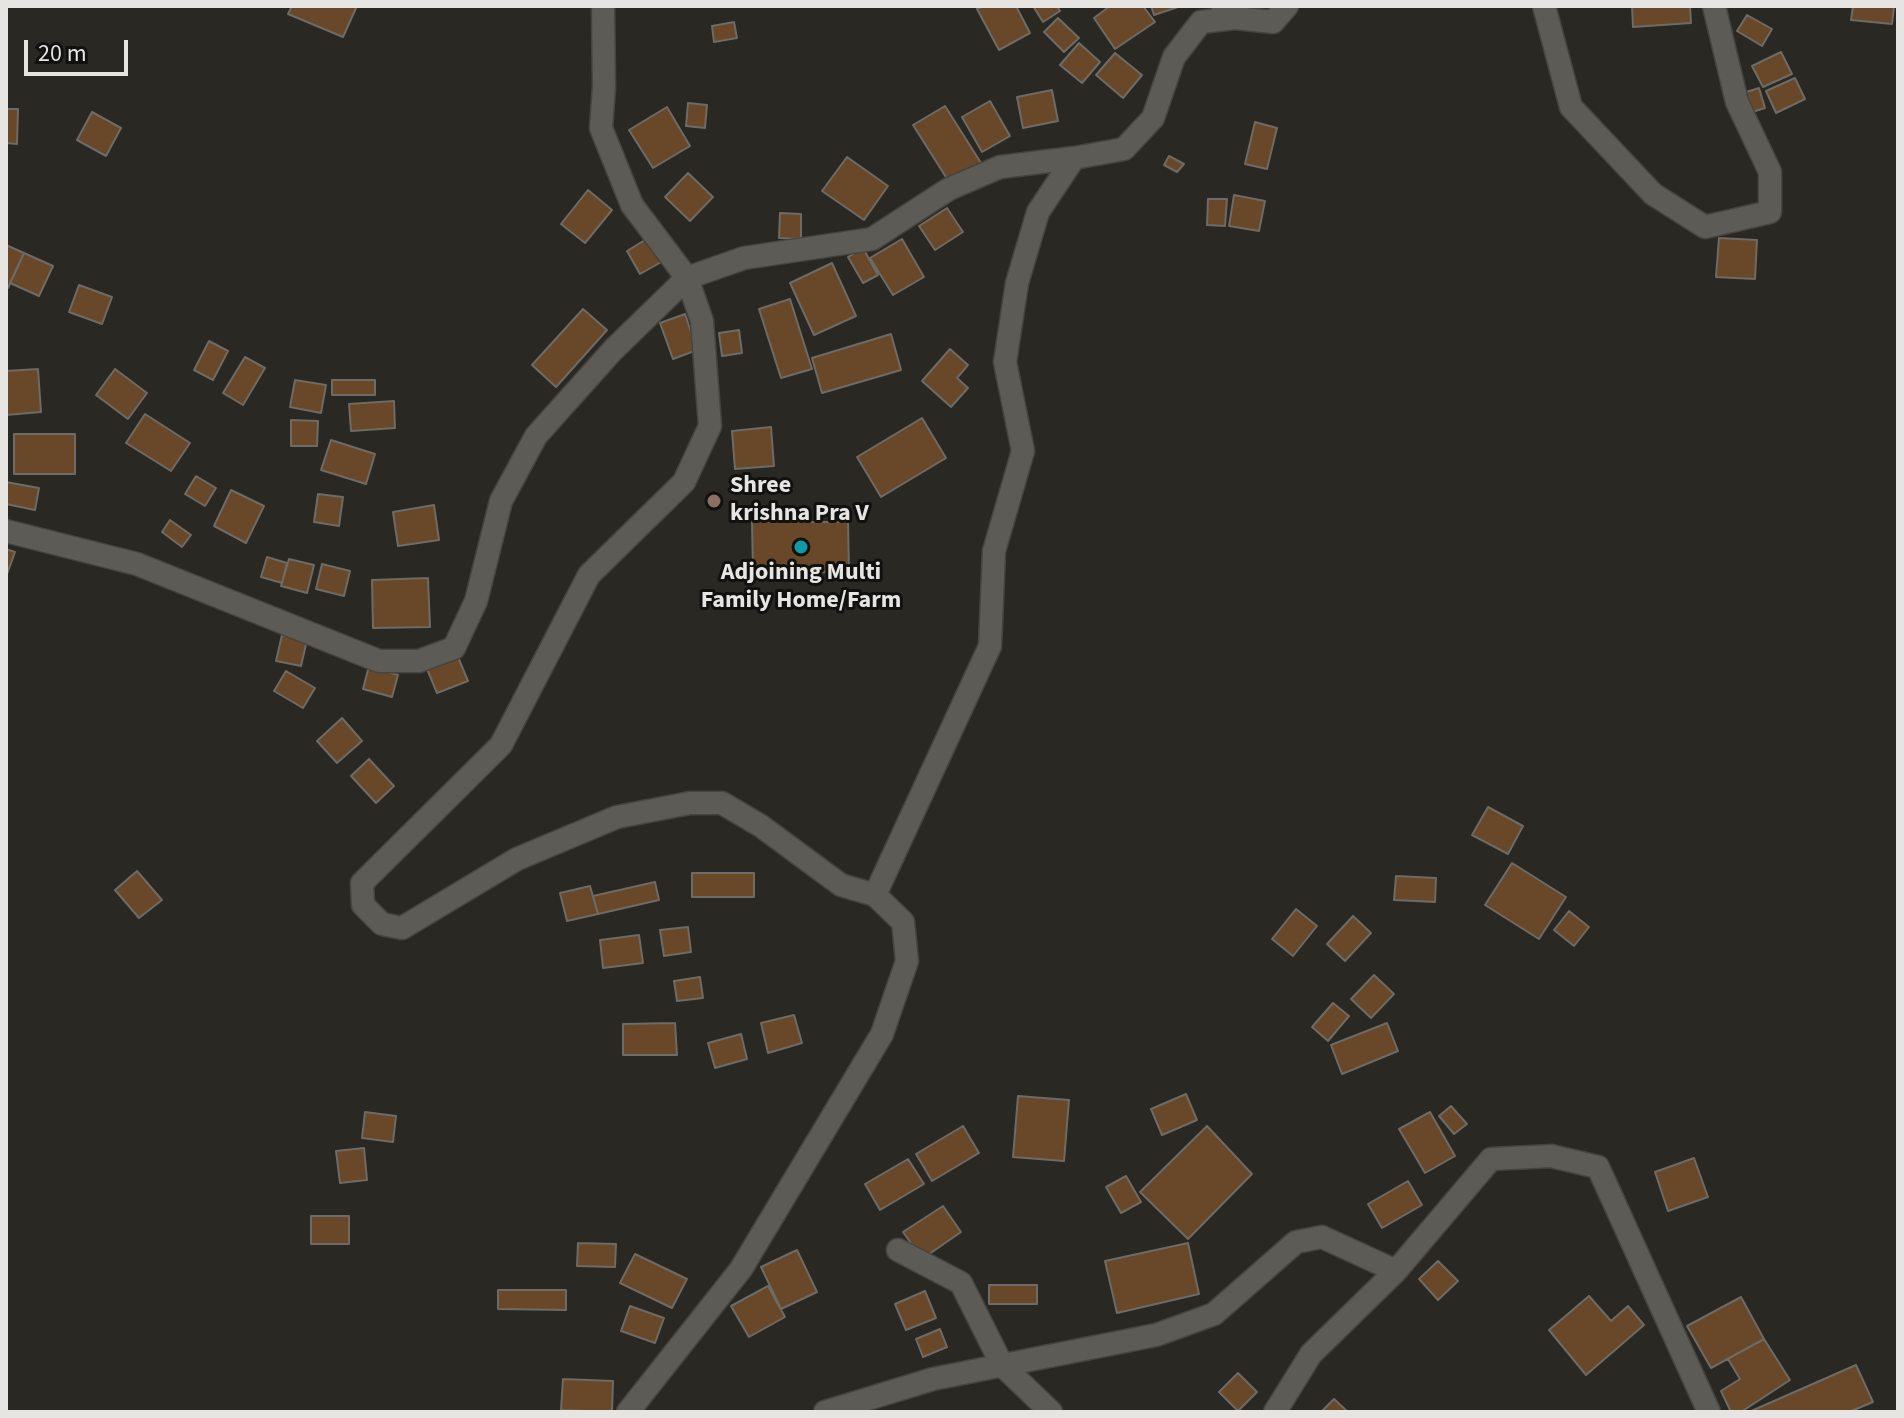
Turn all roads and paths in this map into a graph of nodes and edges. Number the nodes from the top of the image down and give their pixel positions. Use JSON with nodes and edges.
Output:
{"nodes":[{"id":1,"x":603,"y":6,"type":"edge"},
{"id":2,"x":1287,"y":6,"type":"edge"},
{"id":3,"x":1544,"y":6,"type":"edge"},
{"id":4,"x":1714,"y":6,"type":"edge"},
{"id":5,"x":1227,"y":12,"type":"edge"},
{"id":6,"x":1074,"y":158,"type":"junction"},
{"id":7,"x":687,"y":278,"type":"junction"},
{"id":8,"x":6,"y":531,"type":"edge"},
{"id":9,"x":875,"y":895,"type":"junction"},
{"id":10,"x":898,"y":1250,"type":"dead end"},
{"id":11,"x":1396,"y":1271,"type":"junction"},
{"id":12,"x":1002,"y":1365,"type":"junction"},
{"id":13,"x":628,"y":1412,"type":"edge"},
{"id":14,"x":825,"y":1412,"type":"edge"},
{"id":15,"x":1051,"y":1412,"type":"edge"},
{"id":16,"x":1275,"y":1412,"type":"edge"},
{"id":17,"x":1709,"y":1412,"type":"edge"}],
"edges":[{"from":1,"to":7,"type":"street"},
{"from":2,"to":5,"type":"street"},
{"from":3,"to":4,"type":"street"},
{"from":5,"to":6,"type":"street"},
{"from":6,"to":7,"type":"street"},
{"from":6,"to":9,"type":"street"},
{"from":7,"to":8,"type":"street"},
{"from":7,"to":9,"type":"street"},
{"from":9,"to":13,"type":"street"},
{"from":10,"to":12,"type":"street"},
{"from":11,"to":12,"type":"street"},
{"from":11,"to":16,"type":"street"},
{"from":11,"to":17,"type":"street"},
{"from":12,"to":14,"type":"street"},
{"from":12,"to":15,"type":"street"}]}
